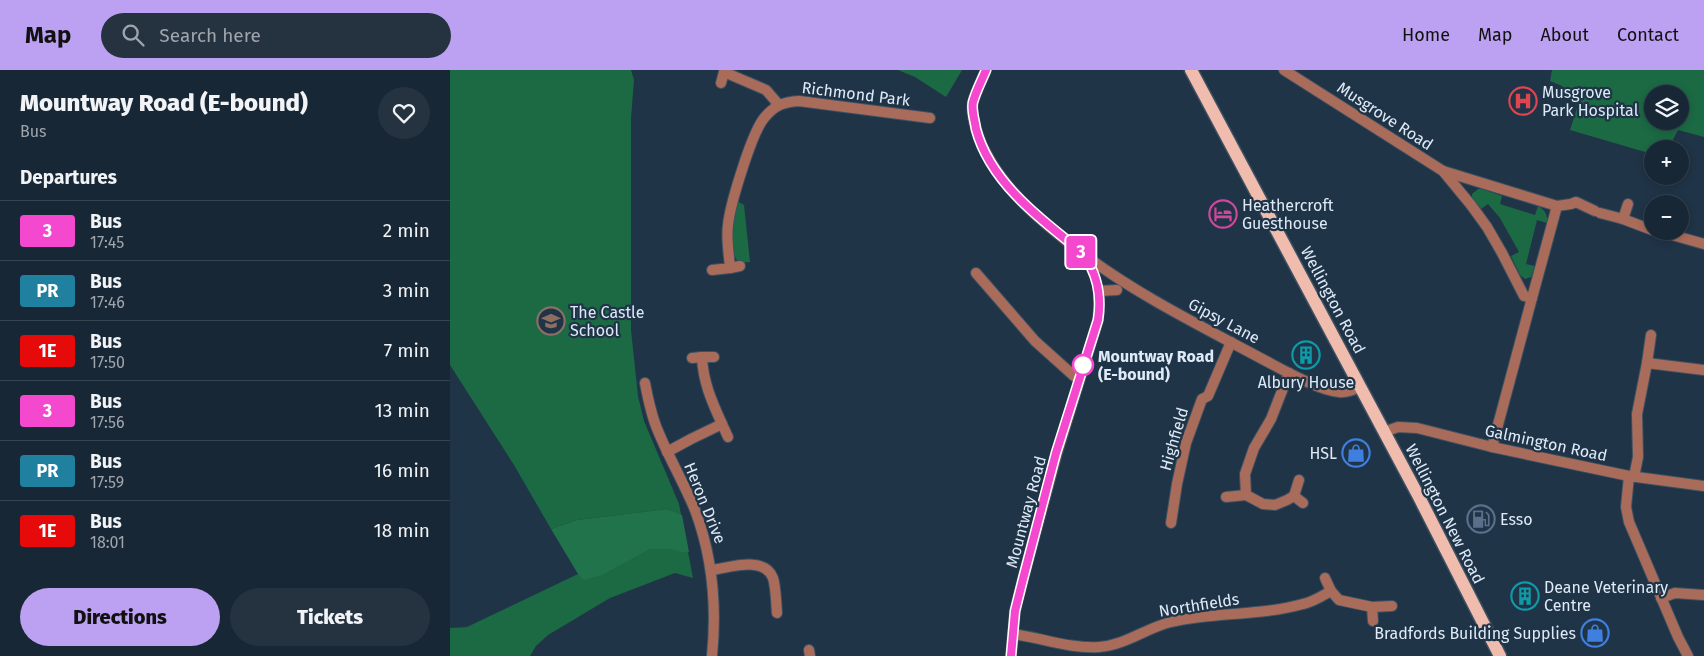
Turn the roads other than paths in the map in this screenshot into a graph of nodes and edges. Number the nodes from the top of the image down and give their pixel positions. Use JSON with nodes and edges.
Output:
{"nodes":[{"id":1,"x":986,"y":70,"type":"edge"},
{"id":2,"x":1191,"y":70,"type":"edge"},
{"id":3,"x":1284,"y":70,"type":"edge"},
{"id":4,"x":721,"y":83,"type":"dead end"},
{"id":5,"x":780,"y":105,"type":"junction"},
{"id":6,"x":930,"y":118,"type":"dead end"},
{"id":7,"x":1443,"y":171,"type":"junction"},
{"id":8,"x":1628,"y":204,"type":"dead end"},
{"id":9,"x":1557,"y":206,"type":"junction"},
{"id":10,"x":1623,"y":219,"type":"junction"},
{"id":11,"x":1644,"y":228,"type":"edge"},
{"id":12,"x":1689,"y":240,"type":"edge"},
{"id":13,"x":1704,"y":244,"type":"edge"},
{"id":14,"x":712,"y":270,"type":"dead end"},
{"id":15,"x":976,"y":273,"type":"dead end"},
{"id":16,"x":1117,"y":290,"type":"dead end"},
{"id":17,"x":1532,"y":298,"type":"junction"},
{"id":18,"x":1651,"y":335,"type":"dead end"},
{"id":19,"x":1231,"y":342,"type":"junction"},
{"id":20,"x":714,"y":356,"type":"dead end"},
{"id":21,"x":1647,"y":363,"type":"junction"},
{"id":22,"x":1704,"y":370,"type":"edge"},
{"id":23,"x":1289,"y":373,"type":"junction"},
{"id":24,"x":1079,"y":377,"type":"junction"},
{"id":25,"x":645,"y":383,"type":"dead end"},
{"id":26,"x":1360,"y":387,"type":"junction"},
{"id":27,"x":722,"y":424,"type":"junction"},
{"id":28,"x":1384,"y":432,"type":"junction"},
{"id":29,"x":728,"y":437,"type":"dead end"},
{"id":30,"x":1492,"y":447,"type":"junction"},
{"id":31,"x":667,"y":452,"type":"junction"},
{"id":32,"x":1631,"y":476,"type":"junction"},
{"id":33,"x":1299,"y":480,"type":"dead end"},
{"id":34,"x":1704,"y":486,"type":"edge"},
{"id":35,"x":1246,"y":495,"type":"junction"},
{"id":36,"x":1294,"y":496,"type":"junction"},
{"id":37,"x":1226,"y":497,"type":"dead end"},
{"id":38,"x":1303,"y":503,"type":"dead end"},
{"id":39,"x":1172,"y":523,"type":"dead end"},
{"id":40,"x":712,"y":570,"type":"junction"},
{"id":41,"x":1325,"y":578,"type":"dead end"},
{"id":42,"x":1331,"y":591,"type":"junction"},
{"id":43,"x":1704,"y":595,"type":"edge"},
{"id":44,"x":1661,"y":598,"type":"junction"},
{"id":45,"x":1392,"y":606,"type":"dead end"},
{"id":46,"x":1372,"y":607,"type":"junction"},
{"id":47,"x":777,"y":613,"type":"dead end"},
{"id":48,"x":1373,"y":621,"type":"dead end"},
{"id":49,"x":1013,"y":634,"type":"junction"},
{"id":50,"x":712,"y":656,"type":"edge"},
{"id":51,"x":1011,"y":656,"type":"edge"},
{"id":52,"x":1500,"y":656,"type":"edge"},
{"id":53,"x":1688,"y":656,"type":"edge"}],
"edges":[{"from":1,"to":19,"type":"street","name":"Gipsy Lane"},
{"from":2,"to":26,"type":"main road","name":"Wellington Road"},
{"from":3,"to":7,"type":"street","name":"Musgrove Road"},
{"from":4,"to":5,"type":"street","name":"Richmond Park"},
{"from":5,"to":6,"type":"street","name":"Richmond Park"},
{"from":5,"to":14,"type":"street","name":"Richmond Park"},
{"from":7,"to":9,"type":"street","name":"Musgrove Road"},
{"from":7,"to":17,"type":"street","name":"Musgrove Road"},
{"from":8,"to":10,"type":"street"},
{"from":9,"to":10,"type":"street","name":"Musgrove Road"},
{"from":9,"to":17,"type":"street"},
{"from":10,"to":11,"type":"street","name":"Musgrove Road"},
{"from":12,"to":13,"type":"street"},
{"from":15,"to":24,"type":"street"},
{"from":16,"to":24,"type":"street","name":"Mountway Road"},
{"from":17,"to":30,"type":"street"},
{"from":18,"to":21,"type":"street"},
{"from":19,"to":23,"type":"street","name":"Gipsy Lane"},
{"from":19,"to":39,"type":"street","name":"Highfield"},
{"from":20,"to":27,"type":"street"},
{"from":21,"to":22,"type":"street"},
{"from":21,"to":32,"type":"street"},
{"from":23,"to":26,"type":"street","name":"Gipsy Lane"},
{"from":23,"to":35,"type":"street"},
{"from":24,"to":49,"type":"street","name":"Mountway Road"},
{"from":25,"to":31,"type":"street","name":"Heron Drive"},
{"from":26,"to":28,"type":"main road","name":"Wellington New Road"},
{"from":27,"to":29,"type":"street"},
{"from":27,"to":31,"type":"street","name":"Heron Drive"},
{"from":28,"to":30,"type":"street","name":"Galmington Road"},
{"from":28,"to":52,"type":"main road","name":"Wellington New Road"},
{"from":30,"to":32,"type":"street","name":"Galmington Road"},
{"from":31,"to":40,"type":"street","name":"Heron Drive"},
{"from":32,"to":34,"type":"street","name":"Galmington Road"},
{"from":32,"to":44,"type":"street"},
{"from":33,"to":36,"type":"street"},
{"from":35,"to":36,"type":"street"},
{"from":35,"to":37,"type":"street"},
{"from":36,"to":38,"type":"street"},
{"from":40,"to":47,"type":"street"},
{"from":40,"to":50,"type":"street","name":"Heron Drive"},
{"from":41,"to":42,"type":"street"},
{"from":42,"to":46,"type":"street"},
{"from":42,"to":49,"type":"street","name":"Northfields"},
{"from":43,"to":44,"type":"street"},
{"from":44,"to":53,"type":"street"},
{"from":45,"to":46,"type":"street"},
{"from":46,"to":48,"type":"street"},
{"from":49,"to":51,"type":"street","name":"Mountway Road"}]}
